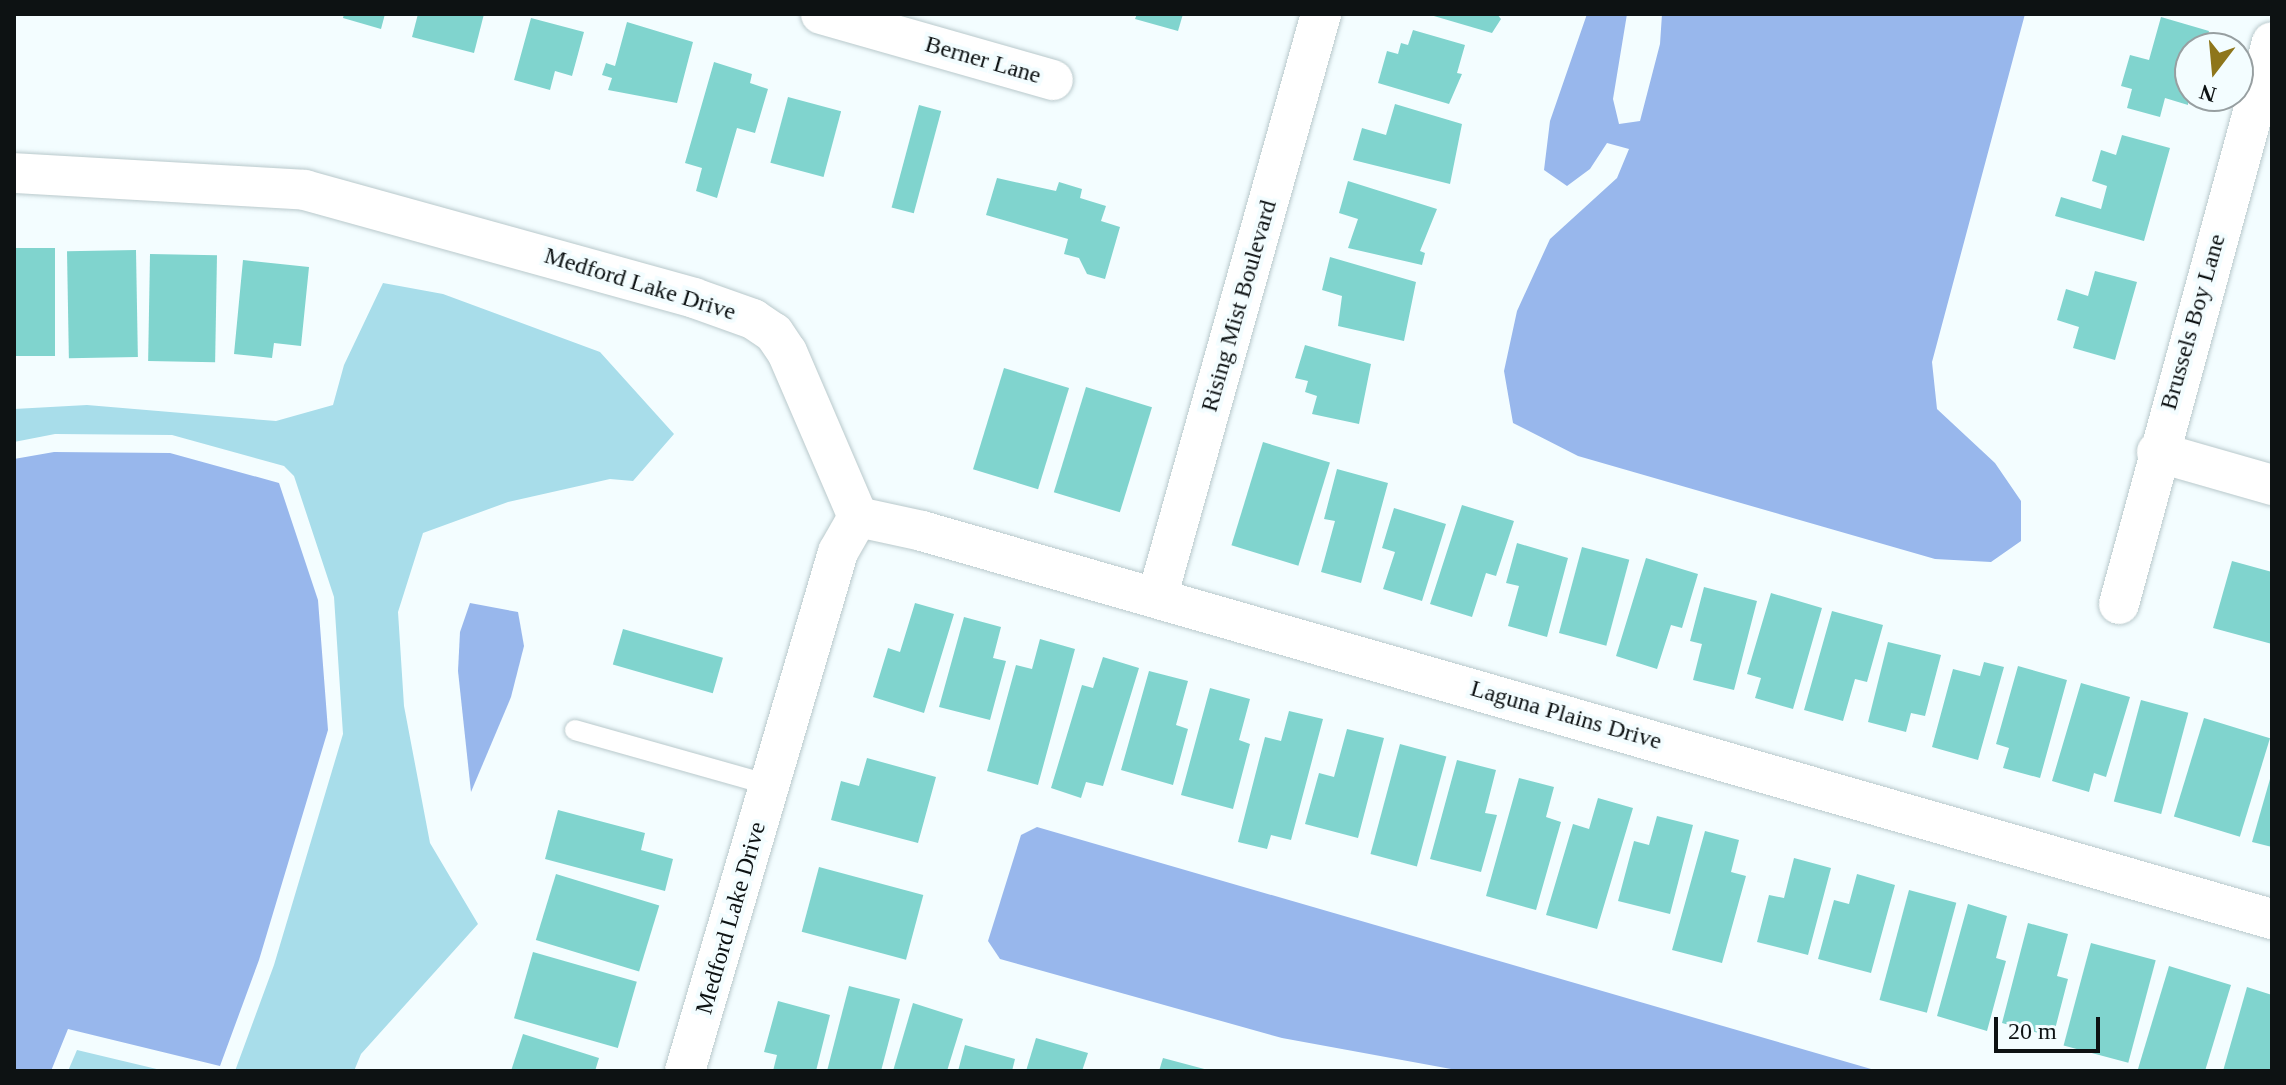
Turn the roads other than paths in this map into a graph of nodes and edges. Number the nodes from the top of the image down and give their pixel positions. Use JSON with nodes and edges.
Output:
{"nodes":[{"id":1,"x":821,"y":14,"type":"edge"},
{"id":2,"x":1321,"y":14,"type":"edge"},
{"id":3,"x":2272,"y":42,"type":"edge"},
{"id":4,"x":1053,"y":80,"type":"dead end"},
{"id":5,"x":14,"y":173,"type":"edge"},
{"id":6,"x":2157,"y":452,"type":"junction"},
{"id":7,"x":2272,"y":485,"type":"edge"},
{"id":8,"x":858,"y":517,"type":"junction"},
{"id":9,"x":1157,"y":598,"type":"junction"},
{"id":10,"x":2119,"y":604,"type":"dead end"},
{"id":11,"x":575,"y":730,"type":"dead end"},
{"id":12,"x":770,"y":785,"type":"junction"},
{"id":13,"x":2272,"y":919,"type":"edge"},
{"id":14,"x":685,"y":1071,"type":"edge"}],
"edges":[{"from":1,"to":4,"type":"street","name":"Berner Lane"},
{"from":2,"to":9,"type":"street","name":"Rising Mist Boulevard"},
{"from":3,"to":6,"type":"street","name":"Brussels Boy Lane"},
{"from":5,"to":8,"type":"street","name":"Medford Lake Drive"},
{"from":6,"to":7,"type":"street"},
{"from":6,"to":10,"type":"street","name":"Brussels Boy Lane"},
{"from":8,"to":9,"type":"street","name":"Laguna Plains Drive"},
{"from":8,"to":12,"type":"street","name":"Medford Lake Drive"},
{"from":9,"to":13,"type":"street","name":"Laguna Plains Drive"},
{"from":11,"to":12,"type":"lane"},
{"from":12,"to":14,"type":"street","name":"Medford Lake Drive"}]}
